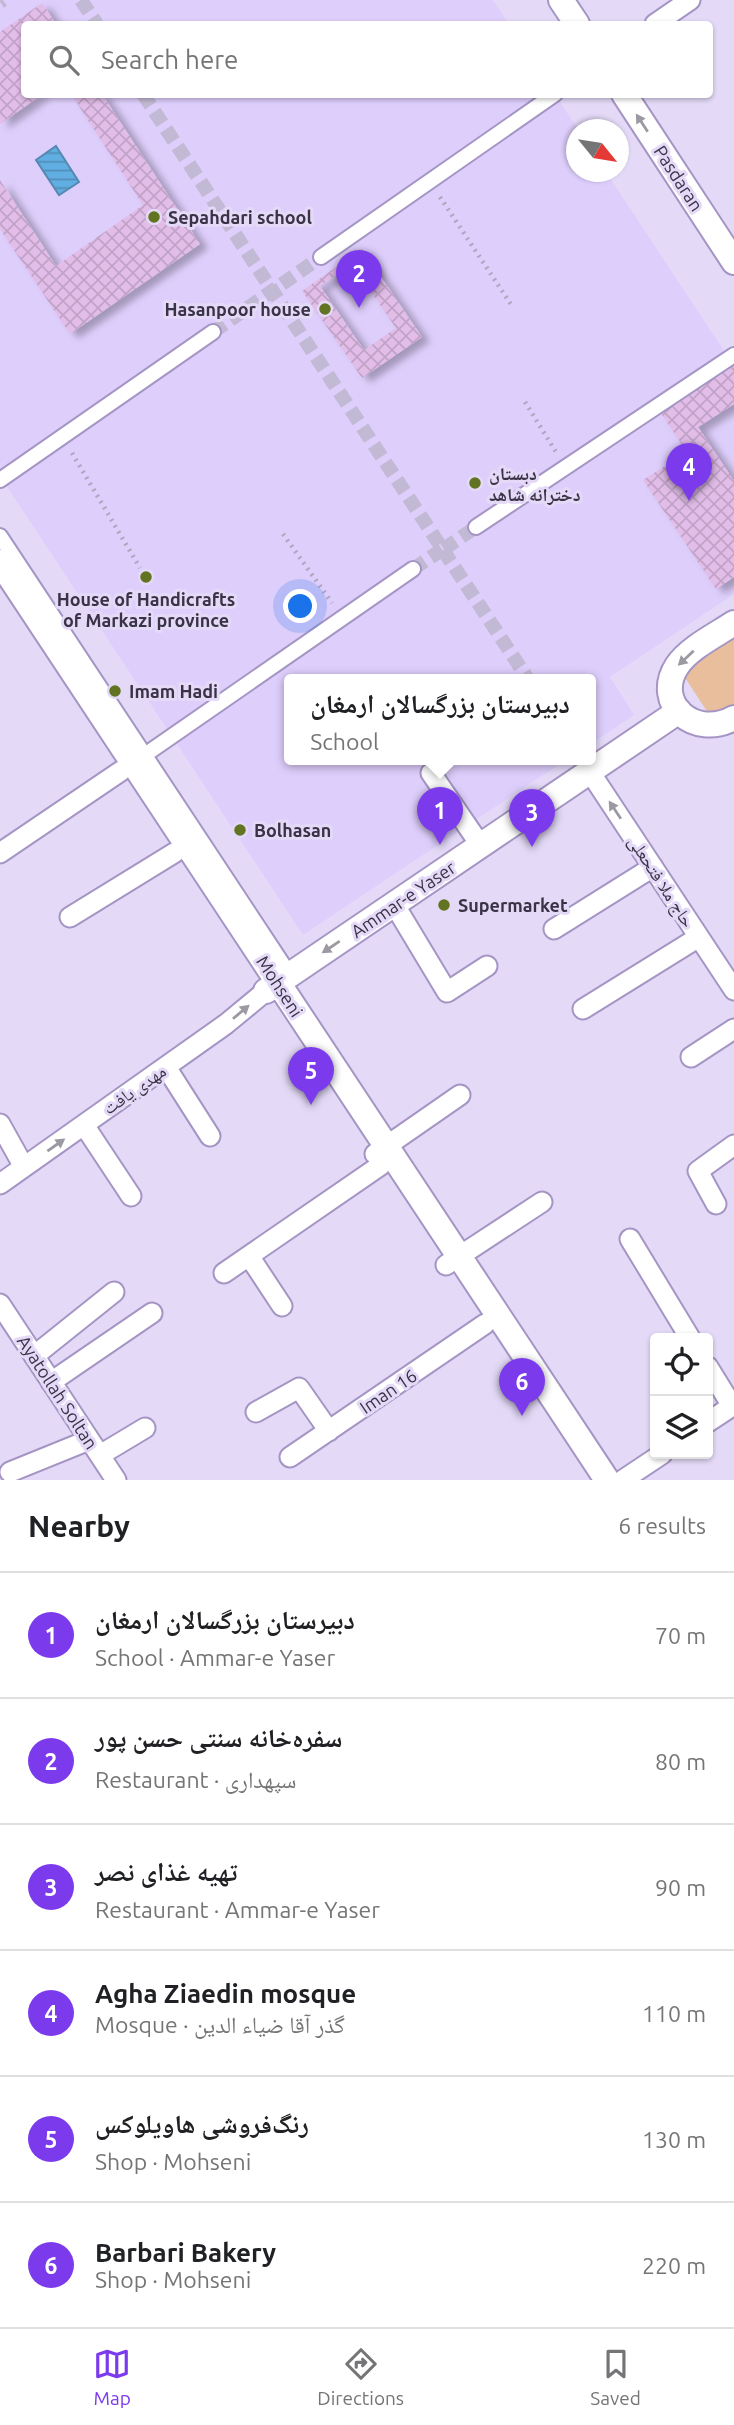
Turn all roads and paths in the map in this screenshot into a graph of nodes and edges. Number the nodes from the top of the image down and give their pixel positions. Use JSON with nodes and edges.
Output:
{"nodes":[{"id":1,"x":561,"y":0,"type":"edge"},
{"id":2,"x":690,"y":0,"type":"edge"},
{"id":3,"x":575,"y":21,"type":"edge"},
{"id":4,"x":659,"y":21,"type":"edge"},
{"id":5,"x":549,"y":98,"type":"edge"},
{"id":6,"x":627,"y":98,"type":"edge"},
{"id":7,"x":430,"y":182,"type":"junction"},
{"id":8,"x":321,"y":257,"type":"tunnel mouth"},
{"id":9,"x":734,"y":262,"type":"edge"},
{"id":10,"x":512,"y":306,"type":"dead end"},
{"id":11,"x":214,"y":332,"type":"tunnel mouth"},
{"id":12,"x":734,"y":355,"type":"edge"},
{"id":13,"x":525,"y":401,"type":"dead end"},
{"id":14,"x":62,"y":437,"type":"junction"},
{"id":15,"x":566,"y":467,"type":"junction"},
{"id":16,"x":0,"y":480,"type":"edge"},
{"id":17,"x":476,"y":527,"type":"tunnel mouth"},
{"id":18,"x":283,"y":534,"type":"dead end"},
{"id":19,"x":0,"y":536,"type":"edge"},
{"id":20,"x":0,"y":562,"type":"edge"},
{"id":21,"x":140,"y":568,"type":"dead end"},
{"id":22,"x":413,"y":569,"type":"tunnel mouth"},
{"id":23,"x":0,"y":589,"type":"edge"},
{"id":24,"x":342,"y":618,"type":"junction"},
{"id":25,"x":734,"y":623,"type":"edge"},
{"id":26,"x":679,"y":711,"type":"junction"},
{"id":27,"x":734,"y":718,"type":"edge"},
{"id":28,"x":133,"y":763,"type":"junction"},
{"id":29,"x":590,"y":772,"type":"junction"},
{"id":30,"x":430,"y":773,"type":"dead end"},
{"id":31,"x":481,"y":846,"type":"junction"},
{"id":32,"x":0,"y":853,"type":"edge"},
{"id":33,"x":174,"y":853,"type":"junction"},
{"id":34,"x":653,"y":867,"type":"junction"},
{"id":35,"x":394,"y":904,"type":"junction"},
{"id":36,"x":70,"y":917,"type":"dead end"},
{"id":37,"x":554,"y":929,"type":"dead end"},
{"id":38,"x":699,"y":937,"type":"junction"},
{"id":39,"x":487,"y":966,"type":"dead end"},
{"id":40,"x":278,"y":983,"type":"junction"},
{"id":41,"x":734,"y":990,"type":"edge"},
{"id":42,"x":583,"y":1009,"type":"dead end"},
{"id":43,"x":734,"y":1029,"type":"edge"},
{"id":44,"x":691,"y":1057,"type":"dead end"},
{"id":45,"x":166,"y":1067,"type":"junction"},
{"id":46,"x":460,"y":1095,"type":"dead end"},
{"id":47,"x":0,"y":1124,"type":"edge"},
{"id":48,"x":84,"y":1125,"type":"junction"},
{"id":49,"x":210,"y":1136,"type":"dead end"},
{"id":50,"x":734,"y":1145,"type":"edge"},
{"id":51,"x":380,"y":1155,"type":"junction"},
{"id":52,"x":24,"y":1167,"type":"junction"},
{"id":53,"x":0,"y":1184,"type":"edge"},
{"id":54,"x":131,"y":1196,"type":"dead end"},
{"id":55,"x":542,"y":1202,"type":"dead end"},
{"id":56,"x":716,"y":1204,"type":"dead end"},
{"id":57,"x":630,"y":1239,"type":"dead end"},
{"id":58,"x":249,"y":1256,"type":"junction"},
{"id":59,"x":453,"y":1261,"type":"junction"},
{"id":60,"x":224,"y":1273,"type":"dead end"},
{"id":61,"x":114,"y":1292,"type":"dead end"},
{"id":62,"x":0,"y":1304,"type":"edge"},
{"id":63,"x":282,"y":1306,"type":"dead end"},
{"id":64,"x":152,"y":1313,"type":"dead end"},
{"id":65,"x":485,"y":1324,"type":"junction"},
{"id":66,"x":687,"y":1333,"type":"edge"},
{"id":67,"x":34,"y":1356,"type":"junction"},
{"id":68,"x":713,"y":1375,"type":"edge"},
{"id":69,"x":51,"y":1382,"type":"junction"},
{"id":70,"x":733,"y":1405,"type":"edge"},
{"id":71,"x":256,"y":1412,"type":"dead end"},
{"id":72,"x":713,"y":1419,"type":"edge"},
{"id":73,"x":145,"y":1428,"type":"dead end"},
{"id":74,"x":329,"y":1431,"type":"junction"},
{"id":75,"x":94,"y":1448,"type":"junction"},
{"id":76,"x":290,"y":1457,"type":"dead end"},
{"id":77,"x":654,"y":1459,"type":"edge"},
{"id":78,"x":10,"y":1472,"type":"dead end"},
{"id":79,"x":116,"y":1480,"type":"edge"},
{"id":80,"x":589,"y":1480,"type":"edge"},
{"id":81,"x":607,"y":1480,"type":"edge"},
{"id":82,"x":623,"y":1480,"type":"edge"}],
"edges":[{"from":1,"to":3,"type":"street"},
{"from":2,"to":4,"type":"street"},
{"from":5,"to":7,"type":"street"},
{"from":9,"to":6,"type":"street","name":"Pasdaran","one_way":true},
{"from":7,"to":8,"type":"street"},
{"from":7,"to":10,"type":"path"},
{"from":11,"to":14,"type":"street"},
{"from":12,"to":15,"type":"street"},
{"from":13,"to":15,"type":"path"},
{"from":14,"to":16,"type":"street"},
{"from":14,"to":21,"type":"path"},
{"from":15,"to":17,"type":"street"},
{"from":18,"to":24,"type":"path"},
{"from":19,"to":28,"type":"street"},
{"from":20,"to":28,"type":"street","name":"Mohseni"},
{"from":22,"to":24,"type":"street"},
{"from":23,"to":28,"type":"street","name":"Mohseni"},
{"from":24,"to":28,"type":"street"},
{"from":25,"to":26,"type":"street","one_way":true},
{"from":26,"to":27,"type":"street"},
{"from":26,"to":29,"type":"street","name":"Ammar-e Yaser"},
{"from":28,"to":32,"type":"street"},
{"from":28,"to":33,"type":"street","name":"Mohseni"},
{"from":28,"to":40,"type":"street","name":"Mohseni"},
{"from":29,"to":31,"type":"street","name":"Ammar-e Yaser"},
{"from":34,"to":29,"type":"street","name":"حاج ملا فتحعلی","one_way":true},
{"from":30,"to":31,"type":"street"},
{"from":31,"to":35,"type":"street","name":"Ammar-e Yaser"},
{"from":33,"to":36,"type":"street"},
{"from":33,"to":40,"type":"street","name":"Mohseni"},
{"from":34,"to":37,"type":"street"},
{"from":34,"to":38,"type":"street","name":"حاج ملا فتحعلی"},
{"from":35,"to":39,"type":"street"},
{"from":35,"to":40,"type":"street","name":"Ammar-e Yaser","one_way":true},
{"from":38,"to":41,"type":"street","name":"حاج ملا فتحعلی"},
{"from":38,"to":42,"type":"street"},
{"from":45,"to":40,"type":"street","name":"مهدی یافت","one_way":true},
{"from":40,"to":51,"type":"street","name":"Mohseni"},
{"from":43,"to":44,"type":"street"},
{"from":45,"to":48,"type":"street","name":"مهدی یافت"},
{"from":45,"to":49,"type":"street"},
{"from":46,"to":51,"type":"street"},
{"from":47,"to":52,"type":"street"},
{"from":52,"to":48,"type":"street","name":"مهدی یافت","one_way":true},
{"from":48,"to":54,"type":"street"},
{"from":50,"to":56,"type":"street"},
{"from":51,"to":58,"type":"street"},
{"from":51,"to":59,"type":"street","name":"Mohseni"},
{"from":52,"to":53,"type":"street","name":"مهدی یافت"},
{"from":55,"to":59,"type":"street"},
{"from":57,"to":66,"type":"street"},
{"from":58,"to":60,"type":"street"},
{"from":58,"to":63,"type":"street"},
{"from":59,"to":65,"type":"street","name":"Mohseni"},
{"from":59,"to":81,"type":"street","name":"Mohseni"},
{"from":61,"to":67,"type":"street"},
{"from":62,"to":67,"type":"street","name":"Ayatollah Soltan"},
{"from":64,"to":69,"type":"street"},
{"from":65,"to":74,"type":"street","name":"Iman 16"},
{"from":65,"to":80,"type":"street","name":"Mohseni"},
{"from":67,"to":69,"type":"street","name":"Ayatollah Soltan"},
{"from":68,"to":70,"type":"street"},
{"from":69,"to":75,"type":"street","name":"Ayatollah Soltan"},
{"from":70,"to":72,"type":"street"},
{"from":71,"to":74,"type":"street"},
{"from":73,"to":75,"type":"street"},
{"from":74,"to":76,"type":"street","name":"Iman 16"},
{"from":75,"to":78,"type":"street"},
{"from":75,"to":79,"type":"street","name":"Ayatollah Soltan"},
{"from":77,"to":82,"type":"street"}]}
